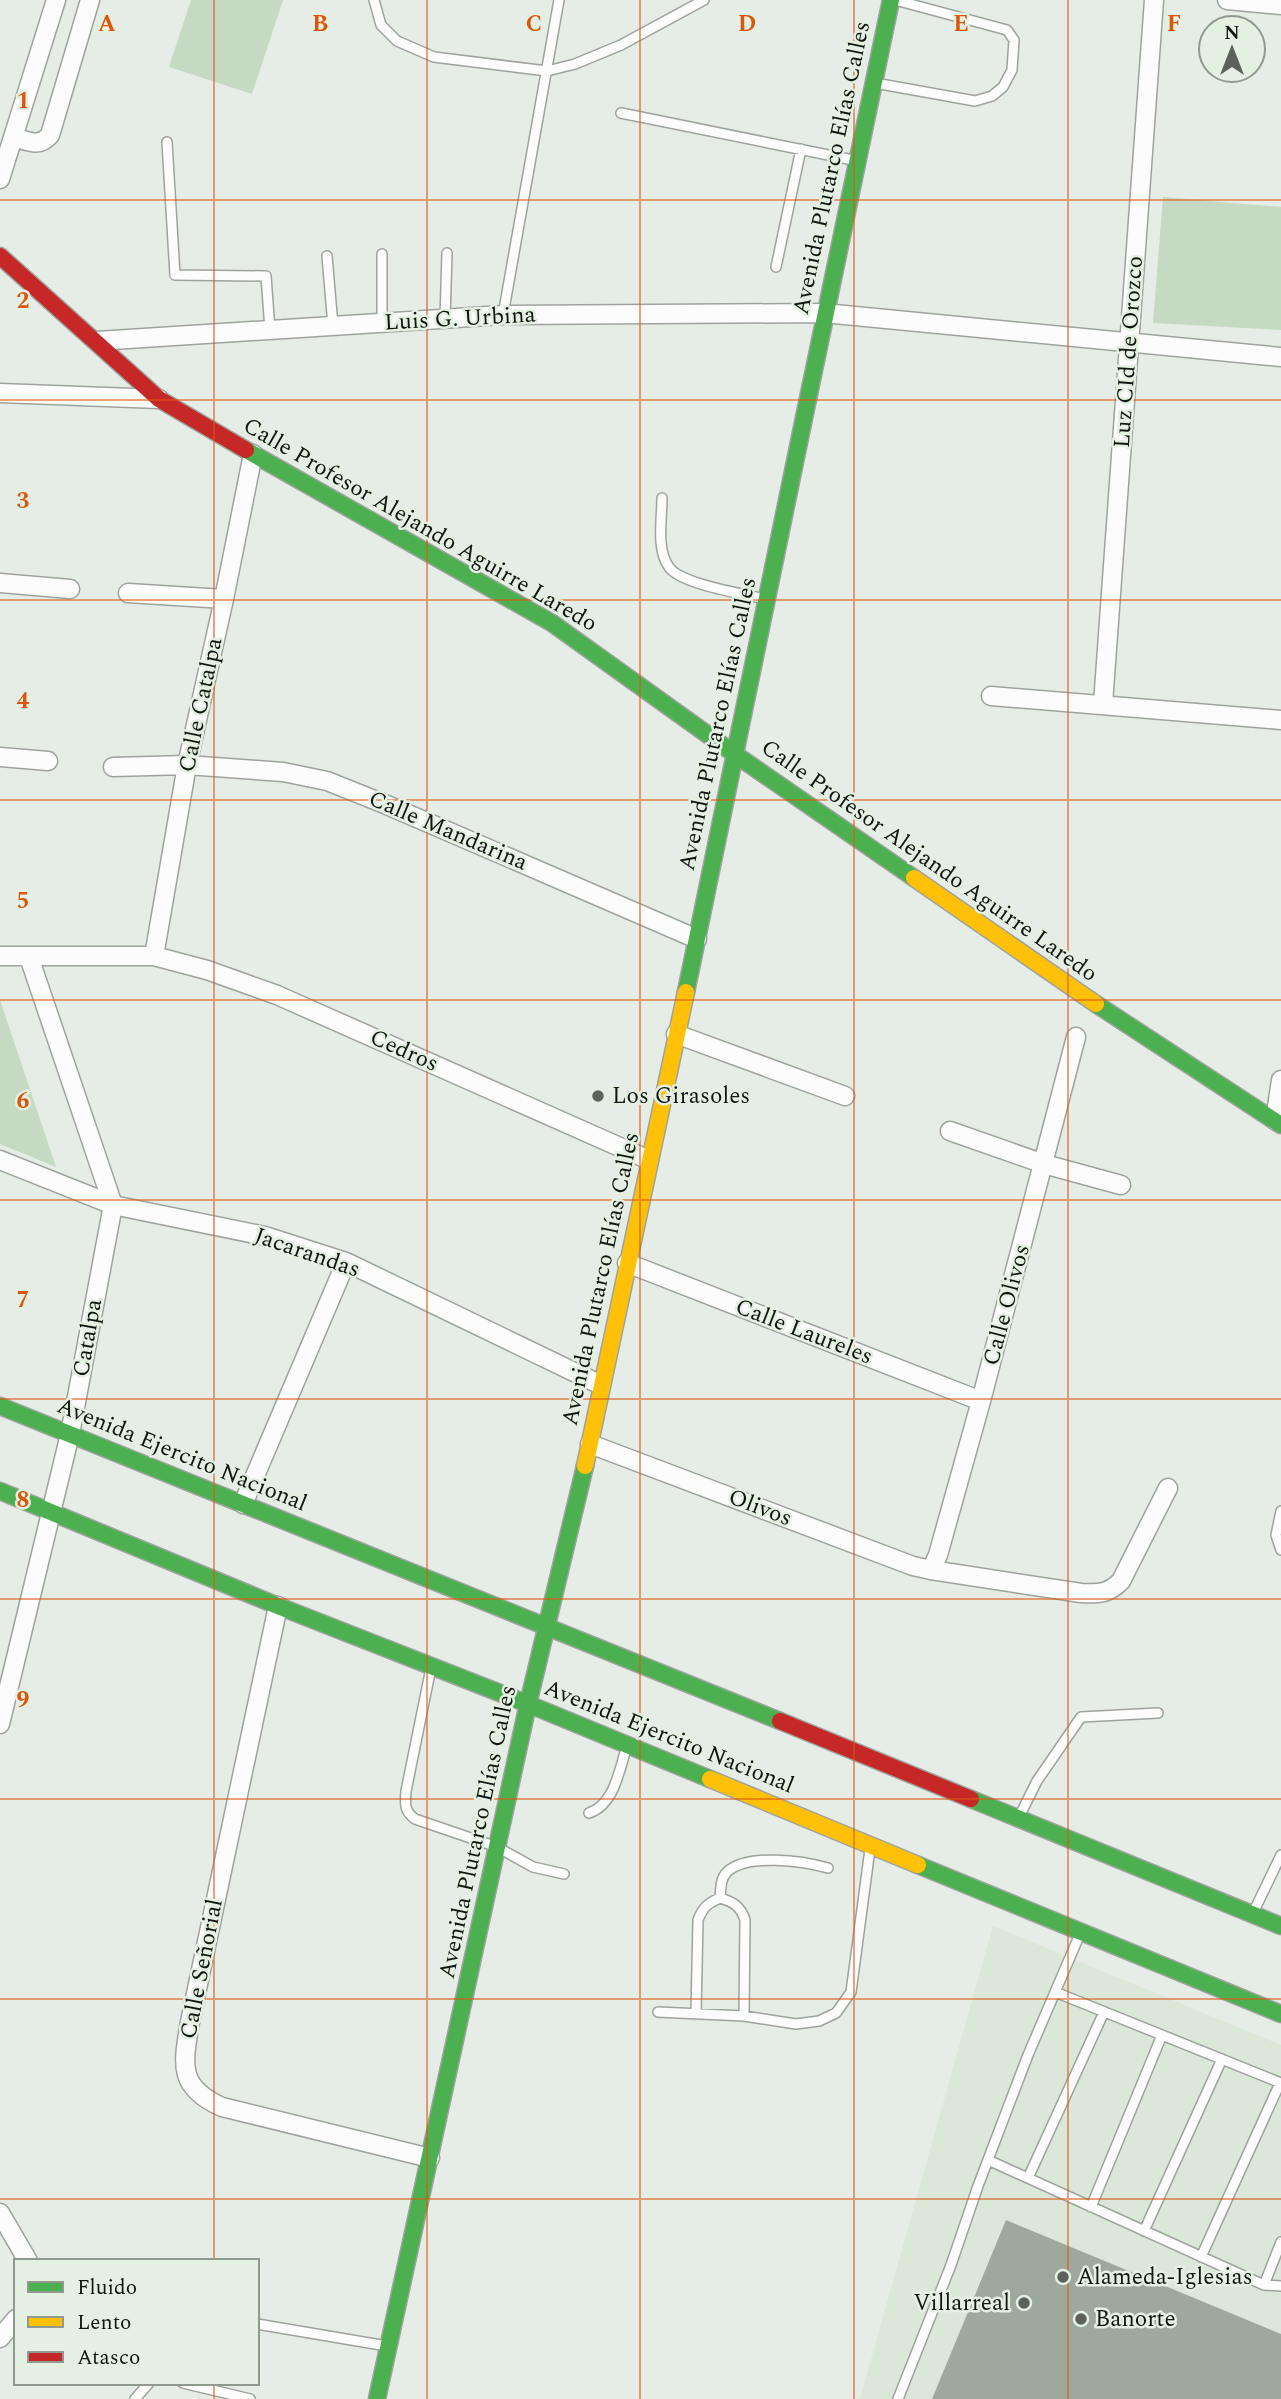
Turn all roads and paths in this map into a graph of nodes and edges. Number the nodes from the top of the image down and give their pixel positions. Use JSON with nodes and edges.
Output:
{"nodes":[{"id":1,"x":56,"y":0,"type":"edge"},
{"id":2,"x":90,"y":0,"type":"edge"},
{"id":3,"x":374,"y":0,"type":"edge"},
{"id":4,"x":559,"y":0,"type":"edge"},
{"id":5,"x":704,"y":0,"type":"edge"},
{"id":6,"x":893,"y":0,"type":"edge"},
{"id":7,"x":1154,"y":0,"type":"edge"},
{"id":8,"x":1227,"y":0,"type":"edge"},
{"id":9,"x":1281,"y":5,"type":"edge"},
{"id":10,"x":547,"y":71,"type":"junction"},
{"id":11,"x":873,"y":83,"type":"junction"},
{"id":12,"x":621,"y":113,"type":"dead end"},
{"id":13,"x":13,"y":137,"type":"junction"},
{"id":14,"x":167,"y":142,"type":"dead end"},
{"id":15,"x":801,"y":149,"type":"junction"},
{"id":16,"x":857,"y":160,"type":"junction"},
{"id":17,"x":0,"y":179,"type":"edge"},
{"id":18,"x":447,"y":253,"type":"dead end"},
{"id":19,"x":382,"y":254,"type":"dead end"},
{"id":20,"x":0,"y":256,"type":"edge"},
{"id":21,"x":327,"y":256,"type":"dead end"},
{"id":22,"x":776,"y":267,"type":"dead end"},
{"id":23,"x":824,"y":313,"type":"junction"},
{"id":24,"x":503,"y":315,"type":"junction"},
{"id":25,"x":445,"y":318,"type":"junction"},
{"id":26,"x":382,"y":323,"type":"junction"},
{"id":27,"x":333,"y":326,"type":"junction"},
{"id":28,"x":270,"y":330,"type":"junction"},
{"id":29,"x":97,"y":341,"type":"junction"},
{"id":30,"x":1129,"y":343,"type":"junction"},
{"id":31,"x":1281,"y":357,"type":"edge"},
{"id":32,"x":0,"y":393,"type":"edge"},
{"id":33,"x":159,"y":398,"type":"junction"},
{"id":34,"x":253,"y":454,"type":"junction"},
{"id":35,"x":662,"y":498,"type":"dead end"},
{"id":36,"x":0,"y":583,"type":"edge"},
{"id":37,"x":70,"y":589,"type":"dead end"},
{"id":38,"x":128,"y":593,"type":"dead end"},
{"id":39,"x":224,"y":599,"type":"junction"},
{"id":40,"x":767,"y":599,"type":"junction"},
{"id":41,"x":992,"y":696,"type":"dead end"},
{"id":42,"x":1102,"y":704,"type":"junction"},
{"id":43,"x":1281,"y":720,"type":"edge"},
{"id":44,"x":736,"y":755,"type":"junction"},
{"id":45,"x":0,"y":757,"type":"edge"},
{"id":46,"x":48,"y":761,"type":"dead end"},
{"id":47,"x":187,"y":765,"type":"junction"},
{"id":48,"x":113,"y":767,"type":"dead end"},
{"id":49,"x":697,"y":939,"type":"junction"},
{"id":50,"x":0,"y":956,"type":"edge"},
{"id":51,"x":154,"y":956,"type":"junction"},
{"id":52,"x":29,"y":957,"type":"junction"},
{"id":53,"x":676,"y":1034,"type":"junction"},
{"id":54,"x":1076,"y":1037,"type":"dead end"},
{"id":55,"x":1281,"y":1080,"type":"edge"},
{"id":56,"x":845,"y":1096,"type":"dead end"},
{"id":57,"x":1278,"y":1122,"type":"edge"},
{"id":58,"x":950,"y":1131,"type":"dead end"},
{"id":59,"x":0,"y":1160,"type":"edge"},
{"id":60,"x":649,"y":1160,"type":"junction"},
{"id":61,"x":1044,"y":1164,"type":"junction"},
{"id":62,"x":1121,"y":1185,"type":"dead end"},
{"id":63,"x":113,"y":1205,"type":"junction"},
{"id":64,"x":346,"y":1262,"type":"junction"},
{"id":65,"x":627,"y":1263,"type":"junction"},
{"id":66,"x":601,"y":1385,"type":"junction"},
{"id":67,"x":981,"y":1401,"type":"junction"},
{"id":68,"x":0,"y":1406,"type":"edge"},
{"id":69,"x":71,"y":1434,"type":"junction"},
{"id":70,"x":590,"y":1444,"type":"junction"},
{"id":71,"x":1167,"y":1488,"type":"dead end"},
{"id":72,"x":0,"y":1491,"type":"edge"},
{"id":73,"x":243,"y":1504,"type":"junction"},
{"id":74,"x":1281,"y":1511,"type":"edge"},
{"id":75,"x":51,"y":1512,"type":"junction"},
{"id":76,"x":1281,"y":1550,"type":"edge"},
{"id":77,"x":932,"y":1570,"type":"junction"},
{"id":78,"x":278,"y":1606,"type":"junction"},
{"id":79,"x":547,"y":1626,"type":"junction"},
{"id":80,"x":432,"y":1666,"type":"junction"},
{"id":81,"x":528,"y":1704,"type":"junction"},
{"id":82,"x":1158,"y":1713,"type":"dead end"},
{"id":83,"x":0,"y":1724,"type":"edge"},
{"id":84,"x":627,"y":1745,"type":"junction"},
{"id":85,"x":589,"y":1813,"type":"dead end"},
{"id":86,"x":1018,"y":1819,"type":"junction"},
{"id":87,"x":497,"y":1847,"type":"junction"},
{"id":88,"x":870,"y":1847,"type":"junction"},
{"id":89,"x":1281,"y":1856,"type":"edge"},
{"id":90,"x":828,"y":1868,"type":"dead end"},
{"id":91,"x":564,"y":1874,"type":"dead end"},
{"id":92,"x":720,"y":1898,"type":"junction"},
{"id":93,"x":1253,"y":1915,"type":"junction"},
{"id":94,"x":1281,"y":1926,"type":"edge"},
{"id":95,"x":1080,"y":1932,"type":"junction"},
{"id":96,"x":1055,"y":1992,"type":"junction"},
{"id":97,"x":658,"y":2012,"type":"dead end"},
{"id":98,"x":1104,"y":2012,"type":"junction"},
{"id":99,"x":696,"y":2013,"type":"junction"},
{"id":100,"x":1281,"y":2014,"type":"edge"},
{"id":101,"x":744,"y":2016,"type":"junction"},
{"id":102,"x":1162,"y":2035,"type":"junction"},
{"id":103,"x":1222,"y":2059,"type":"junction"},
{"id":104,"x":1281,"y":2083,"type":"edge"},
{"id":105,"x":430,"y":2158,"type":"junction"},
{"id":106,"x":988,"y":2160,"type":"junction"},
{"id":107,"x":1028,"y":2179,"type":"junction"},
{"id":108,"x":1091,"y":2207,"type":"junction"},
{"id":109,"x":0,"y":2213,"type":"edge"},
{"id":110,"x":1144,"y":2231,"type":"junction"},
{"id":111,"x":1281,"y":2242,"type":"edge"},
{"id":112,"x":1201,"y":2257,"type":"junction"},
{"id":113,"x":27,"y":2259,"type":"edge"},
{"id":114,"x":1264,"y":2285,"type":"junction"},
{"id":115,"x":1281,"y":2286,"type":"edge"},
{"id":116,"x":14,"y":2321,"type":"edge"},
{"id":117,"x":259,"y":2324,"type":"edge"},
{"id":118,"x":0,"y":2338,"type":"edge"},
{"id":119,"x":388,"y":2346,"type":"junction"},
{"id":120,"x":147,"y":2385,"type":"edge"},
{"id":121,"x":191,"y":2385,"type":"edge"},
{"id":122,"x":135,"y":2399,"type":"edge"},
{"id":123,"x":250,"y":2399,"type":"edge"},
{"id":124,"x":377,"y":2399,"type":"edge"},
{"id":125,"x":898,"y":2399,"type":"edge"}],
"edges":[{"from":1,"to":13,"type":"street"},
{"from":2,"to":13,"type":"street"},
{"from":3,"to":10,"type":"lane"},
{"from":4,"to":10,"type":"lane"},
{"from":5,"to":10,"type":"lane"},
{"from":6,"to":11,"type":"main road","name":"Avenida Plutarco Elías Calles"},
{"from":6,"to":11,"type":"lane"},
{"from":7,"to":30,"type":"street","name":"Luz CId de Orozco"},
{"from":8,"to":9,"type":"street"},
{"from":10,"to":24,"type":"lane"},
{"from":11,"to":16,"type":"main road","name":"Avenida Plutarco Elías Calles"},
{"from":12,"to":15,"type":"lane"},
{"from":13,"to":17,"type":"street"},
{"from":14,"to":28,"type":"lane"},
{"from":15,"to":16,"type":"lane"},
{"from":15,"to":22,"type":"lane"},
{"from":16,"to":23,"type":"main road","name":"Avenida Plutarco Elías Calles"},
{"from":18,"to":25,"type":"lane"},
{"from":19,"to":26,"type":"lane"},
{"from":20,"to":29,"type":"main road","name":"Calle Profesor Alejando Aguirre Laredo"},
{"from":21,"to":27,"type":"lane"},
{"from":23,"to":24,"type":"street","name":"Luis G. Urbina"},
{"from":23,"to":30,"type":"street","name":"Luis G. Urbina"},
{"from":23,"to":40,"type":"main road","name":"Avenida Plutarco Elías Calles"},
{"from":24,"to":25,"type":"street","name":"Luis G. Urbina"},
{"from":25,"to":26,"type":"street","name":"Luis G. Urbina"},
{"from":26,"to":27,"type":"street","name":"Luis G. Urbina"},
{"from":27,"to":28,"type":"street","name":"Luis G. Urbina"},
{"from":28,"to":29,"type":"street","name":"Luis G. Urbina"},
{"from":29,"to":33,"type":"main road","name":"Calle Profesor Alejando Aguirre Laredo"},
{"from":30,"to":31,"type":"street","name":"Luis G. Urbina"},
{"from":30,"to":42,"type":"street","name":"Luz CId de Orozco"},
{"from":32,"to":33,"type":"street"},
{"from":33,"to":34,"type":"main road","name":"Calle Profesor Alejando Aguirre Laredo"},
{"from":34,"to":39,"type":"street","name":"Calle Catalpa"},
{"from":34,"to":44,"type":"main road","name":"Calle Profesor Alejando Aguirre Laredo"},
{"from":35,"to":40,"type":"lane"},
{"from":36,"to":37,"type":"street"},
{"from":38,"to":39,"type":"street"},
{"from":39,"to":47,"type":"street","name":"Calle Catalpa"},
{"from":40,"to":44,"type":"main road","name":"Avenida Plutarco Elías Calles"},
{"from":41,"to":42,"type":"street"},
{"from":42,"to":43,"type":"street"},
{"from":44,"to":49,"type":"main road","name":"Avenida Plutarco Elías Calles"},
{"from":44,"to":57,"type":"main road","name":"Calle Profesor Alejando Aguirre Laredo"},
{"from":45,"to":46,"type":"street"},
{"from":47,"to":48,"type":"street","name":"Calle Mandarina"},
{"from":47,"to":49,"type":"street","name":"Calle Mandarina"},
{"from":47,"to":51,"type":"street","name":"Calle Catalpa"},
{"from":49,"to":53,"type":"main road","name":"Avenida Plutarco Elías Calles"},
{"from":50,"to":52,"type":"street","name":"Cedros"},
{"from":51,"to":52,"type":"street","name":"Cedros"},
{"from":51,"to":60,"type":"street","name":"Cedros"},
{"from":52,"to":63,"type":"street","name":"Catalpa"},
{"from":53,"to":56,"type":"street"},
{"from":53,"to":60,"type":"main road","name":"Avenida Plutarco Elías Calles"},
{"from":54,"to":61,"type":"street","name":"Calle Olivos"},
{"from":55,"to":57,"type":"street"},
{"from":58,"to":61,"type":"street"},
{"from":59,"to":63,"type":"street","name":"Jacarandas"},
{"from":60,"to":65,"type":"main road","name":"Avenida Plutarco Elías Calles"},
{"from":61,"to":62,"type":"street"},
{"from":61,"to":67,"type":"street","name":"Calle Olivos"},
{"from":63,"to":64,"type":"street","name":"Jacarandas"},
{"from":63,"to":69,"type":"street","name":"Catalpa"},
{"from":64,"to":66,"type":"street","name":"Jacarandas"},
{"from":64,"to":73,"type":"street"},
{"from":65,"to":66,"type":"main road","name":"Avenida Plutarco Elías Calles"},
{"from":65,"to":67,"type":"street","name":"Calle Laureles"},
{"from":66,"to":70,"type":"main road","name":"Avenida Plutarco Elías Calles"},
{"from":67,"to":77,"type":"street","name":"Calle Olivos"},
{"from":68,"to":69,"type":"main road","name":"Avenida Ejercito Nacional"},
{"from":69,"to":73,"type":"main road","name":"Avenida Ejercito Nacional"},
{"from":69,"to":75,"type":"street","name":"Catalpa"},
{"from":70,"to":77,"type":"street","name":"Olivos"},
{"from":70,"to":79,"type":"main road","name":"Avenida Plutarco Elías Calles"},
{"from":71,"to":77,"type":"street","name":"Olivos"},
{"from":72,"to":75,"type":"main road","name":"Avenida Ejercito Nacional"},
{"from":73,"to":79,"type":"main road","name":"Avenida Ejercito Nacional"},
{"from":74,"to":76,"type":"lane"},
{"from":75,"to":78,"type":"main road","name":"Avenida Ejercito Nacional"},
{"from":75,"to":83,"type":"street","name":"Catalpa"},
{"from":78,"to":80,"type":"main road","name":"Avenida Ejercito Nacional"},
{"from":78,"to":105,"type":"street","name":"Calle Señorial"},
{"from":79,"to":81,"type":"main road","name":"Avenida Plutarco Elías Calles"},
{"from":79,"to":86,"type":"main road","name":"Avenida Ejercito Nacional"},
{"from":80,"to":81,"type":"main road","name":"Avenida Ejercito Nacional"},
{"from":80,"to":87,"type":"lane"},
{"from":81,"to":84,"type":"main road","name":"Avenida Ejercito Nacional"},
{"from":81,"to":87,"type":"main road","name":"Avenida Plutarco Elías Calles"},
{"from":82,"to":86,"type":"lane"},
{"from":84,"to":85,"type":"lane"},
{"from":84,"to":88,"type":"main road","name":"Avenida Ejercito Nacional"},
{"from":86,"to":93,"type":"main road","name":"Avenida Ejercito Nacional"},
{"from":87,"to":91,"type":"lane"},
{"from":87,"to":105,"type":"main road","name":"Avenida Plutarco Elías Calles"},
{"from":88,"to":95,"type":"main road","name":"Avenida Ejercito Nacional"},
{"from":88,"to":101,"type":"lane"},
{"from":89,"to":93,"type":"lane"},
{"from":90,"to":92,"type":"lane"},
{"from":92,"to":99,"type":"lane"},
{"from":92,"to":101,"type":"lane"},
{"from":93,"to":94,"type":"main road","name":"Avenida Ejercito Nacional"},
{"from":95,"to":96,"type":"lane"},
{"from":95,"to":100,"type":"main road","name":"Avenida Ejercito Nacional"},
{"from":96,"to":98,"type":"lane"},
{"from":96,"to":106,"type":"lane"},
{"from":97,"to":99,"type":"lane"},
{"from":98,"to":102,"type":"lane"},
{"from":98,"to":107,"type":"lane"},
{"from":99,"to":101,"type":"lane"},
{"from":102,"to":103,"type":"lane"},
{"from":102,"to":108,"type":"lane"},
{"from":103,"to":104,"type":"lane"},
{"from":103,"to":110,"type":"lane"},
{"from":104,"to":112,"type":"lane"},
{"from":105,"to":119,"type":"main road","name":"Avenida Plutarco Elías Calles"},
{"from":106,"to":107,"type":"lane"},
{"from":106,"to":125,"type":"lane"},
{"from":107,"to":108,"type":"lane"},
{"from":108,"to":110,"type":"lane"},
{"from":109,"to":113,"type":"street"},
{"from":110,"to":112,"type":"lane"},
{"from":111,"to":114,"type":"lane"},
{"from":112,"to":114,"type":"lane"},
{"from":114,"to":115,"type":"lane"},
{"from":116,"to":118,"type":"street"},
{"from":117,"to":119,"type":"lane"},
{"from":119,"to":124,"type":"main road","name":"Avenida Plutarco Elías Calles"},
{"from":120,"to":122,"type":"lane"},
{"from":121,"to":123,"type":"lane"}]}
